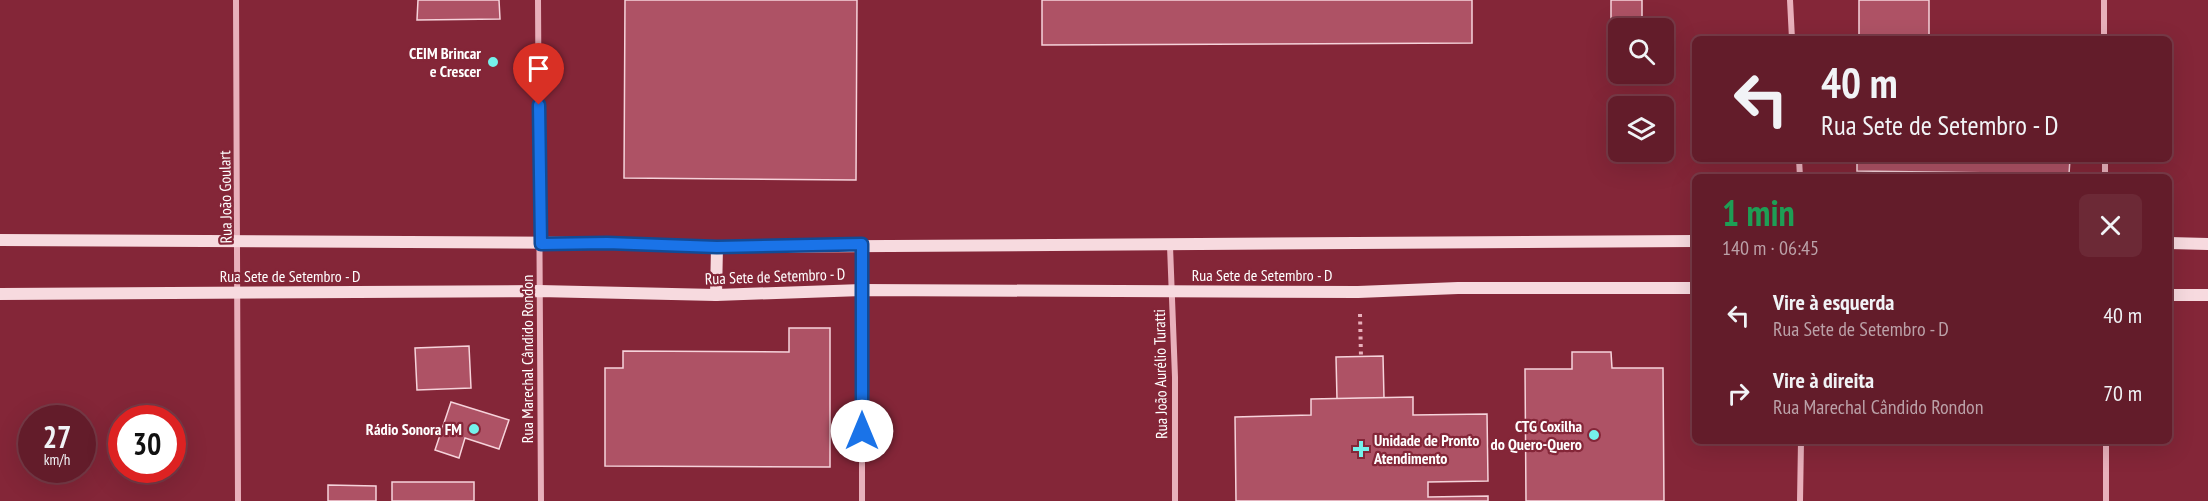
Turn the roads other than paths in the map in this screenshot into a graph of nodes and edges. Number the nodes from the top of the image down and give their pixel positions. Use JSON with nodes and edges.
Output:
{"nodes":[{"id":1,"x":236,"y":0,"type":"edge"},
{"id":2,"x":538,"y":0,"type":"edge"},
{"id":3,"x":1790,"y":0,"type":"edge"},
{"id":4,"x":2104,"y":0,"type":"edge"},
{"id":5,"x":1792,"y":36,"type":"edge"},
{"id":6,"x":2104,"y":36,"type":"edge"},
{"id":7,"x":0,"y":240,"type":"edge"},
{"id":8,"x":239,"y":240,"type":"junction"},
{"id":9,"x":1692,"y":242,"type":"edge"},
{"id":10,"x":2172,"y":243,"type":"edge"},
{"id":11,"x":541,"y":244,"type":"junction"},
{"id":12,"x":862,"y":244,"type":"junction"},
{"id":13,"x":2208,"y":244,"type":"edge"},
{"id":14,"x":1170,"y":246,"type":"junction"},
{"id":15,"x":717,"y":247,"type":"junction"},
{"id":16,"x":1692,"y":288,"type":"edge"},
{"id":17,"x":862,"y":290,"type":"junction"},
{"id":18,"x":539,"y":291,"type":"junction"},
{"id":19,"x":1172,"y":291,"type":"junction"},
{"id":20,"x":239,"y":293,"type":"junction"},
{"id":21,"x":0,"y":294,"type":"edge"},
{"id":22,"x":716,"y":295,"type":"junction"},
{"id":23,"x":2172,"y":295,"type":"edge"},
{"id":24,"x":2208,"y":295,"type":"edge"},
{"id":25,"x":1801,"y":444,"type":"edge"},
{"id":26,"x":2106,"y":444,"type":"edge"},
{"id":27,"x":237,"y":501,"type":"edge"},
{"id":28,"x":541,"y":501,"type":"edge"},
{"id":29,"x":862,"y":501,"type":"edge"},
{"id":30,"x":1175,"y":501,"type":"edge"},
{"id":31,"x":1800,"y":501,"type":"edge"},
{"id":32,"x":2106,"y":501,"type":"edge"}],
"edges":[{"from":1,"to":8,"type":"street","name":"Rua João Goulart"},
{"from":2,"to":11,"type":"street","name":"Rua Marechal Cândido Rondon"},
{"from":3,"to":5,"type":"street"},
{"from":4,"to":6,"type":"street"},
{"from":7,"to":8,"type":"street","name":"Rua Sete de Setembro - D"},
{"from":8,"to":11,"type":"street","name":"Rua Sete de Setembro - D"},
{"from":8,"to":20,"type":"street","name":"Rua João Goulart"},
{"from":9,"to":14,"type":"street","name":"Rua Sete de Setembro - D"},
{"from":10,"to":13,"type":"street"},
{"from":11,"to":15,"type":"street","name":"Rua Sete de Setembro - D"},
{"from":11,"to":18,"type":"street","name":"Rua Marechal Cândido Rondon"},
{"from":12,"to":14,"type":"street","name":"Rua Sete de Setembro - D"},
{"from":12,"to":15,"type":"street","name":"Rua Sete de Setembro - D"},
{"from":12,"to":17,"type":"street"},
{"from":14,"to":19,"type":"street","name":"Rua João Aurélio Turatti"},
{"from":15,"to":22,"type":"street"},
{"from":16,"to":19,"type":"street","name":"Rua Sete de Setembro - D"},
{"from":17,"to":19,"type":"street","name":"Rua Sete de Setembro - D"},
{"from":17,"to":22,"type":"street","name":"Rua Sete de Setembro - D"},
{"from":17,"to":29,"type":"street"},
{"from":18,"to":20,"type":"street","name":"Rua Sete de Setembro - D"},
{"from":18,"to":22,"type":"street","name":"Rua Sete de Setembro - D"},
{"from":18,"to":28,"type":"street","name":"Rua Marechal Cândido Rondon"},
{"from":19,"to":30,"type":"street","name":"Rua João Aurélio Turatti"},
{"from":20,"to":21,"type":"street","name":"Rua Sete de Setembro - D"},
{"from":20,"to":27,"type":"street","name":"Rua João Goulart"},
{"from":23,"to":24,"type":"street"},
{"from":25,"to":31,"type":"street"},
{"from":26,"to":32,"type":"street"}]}
